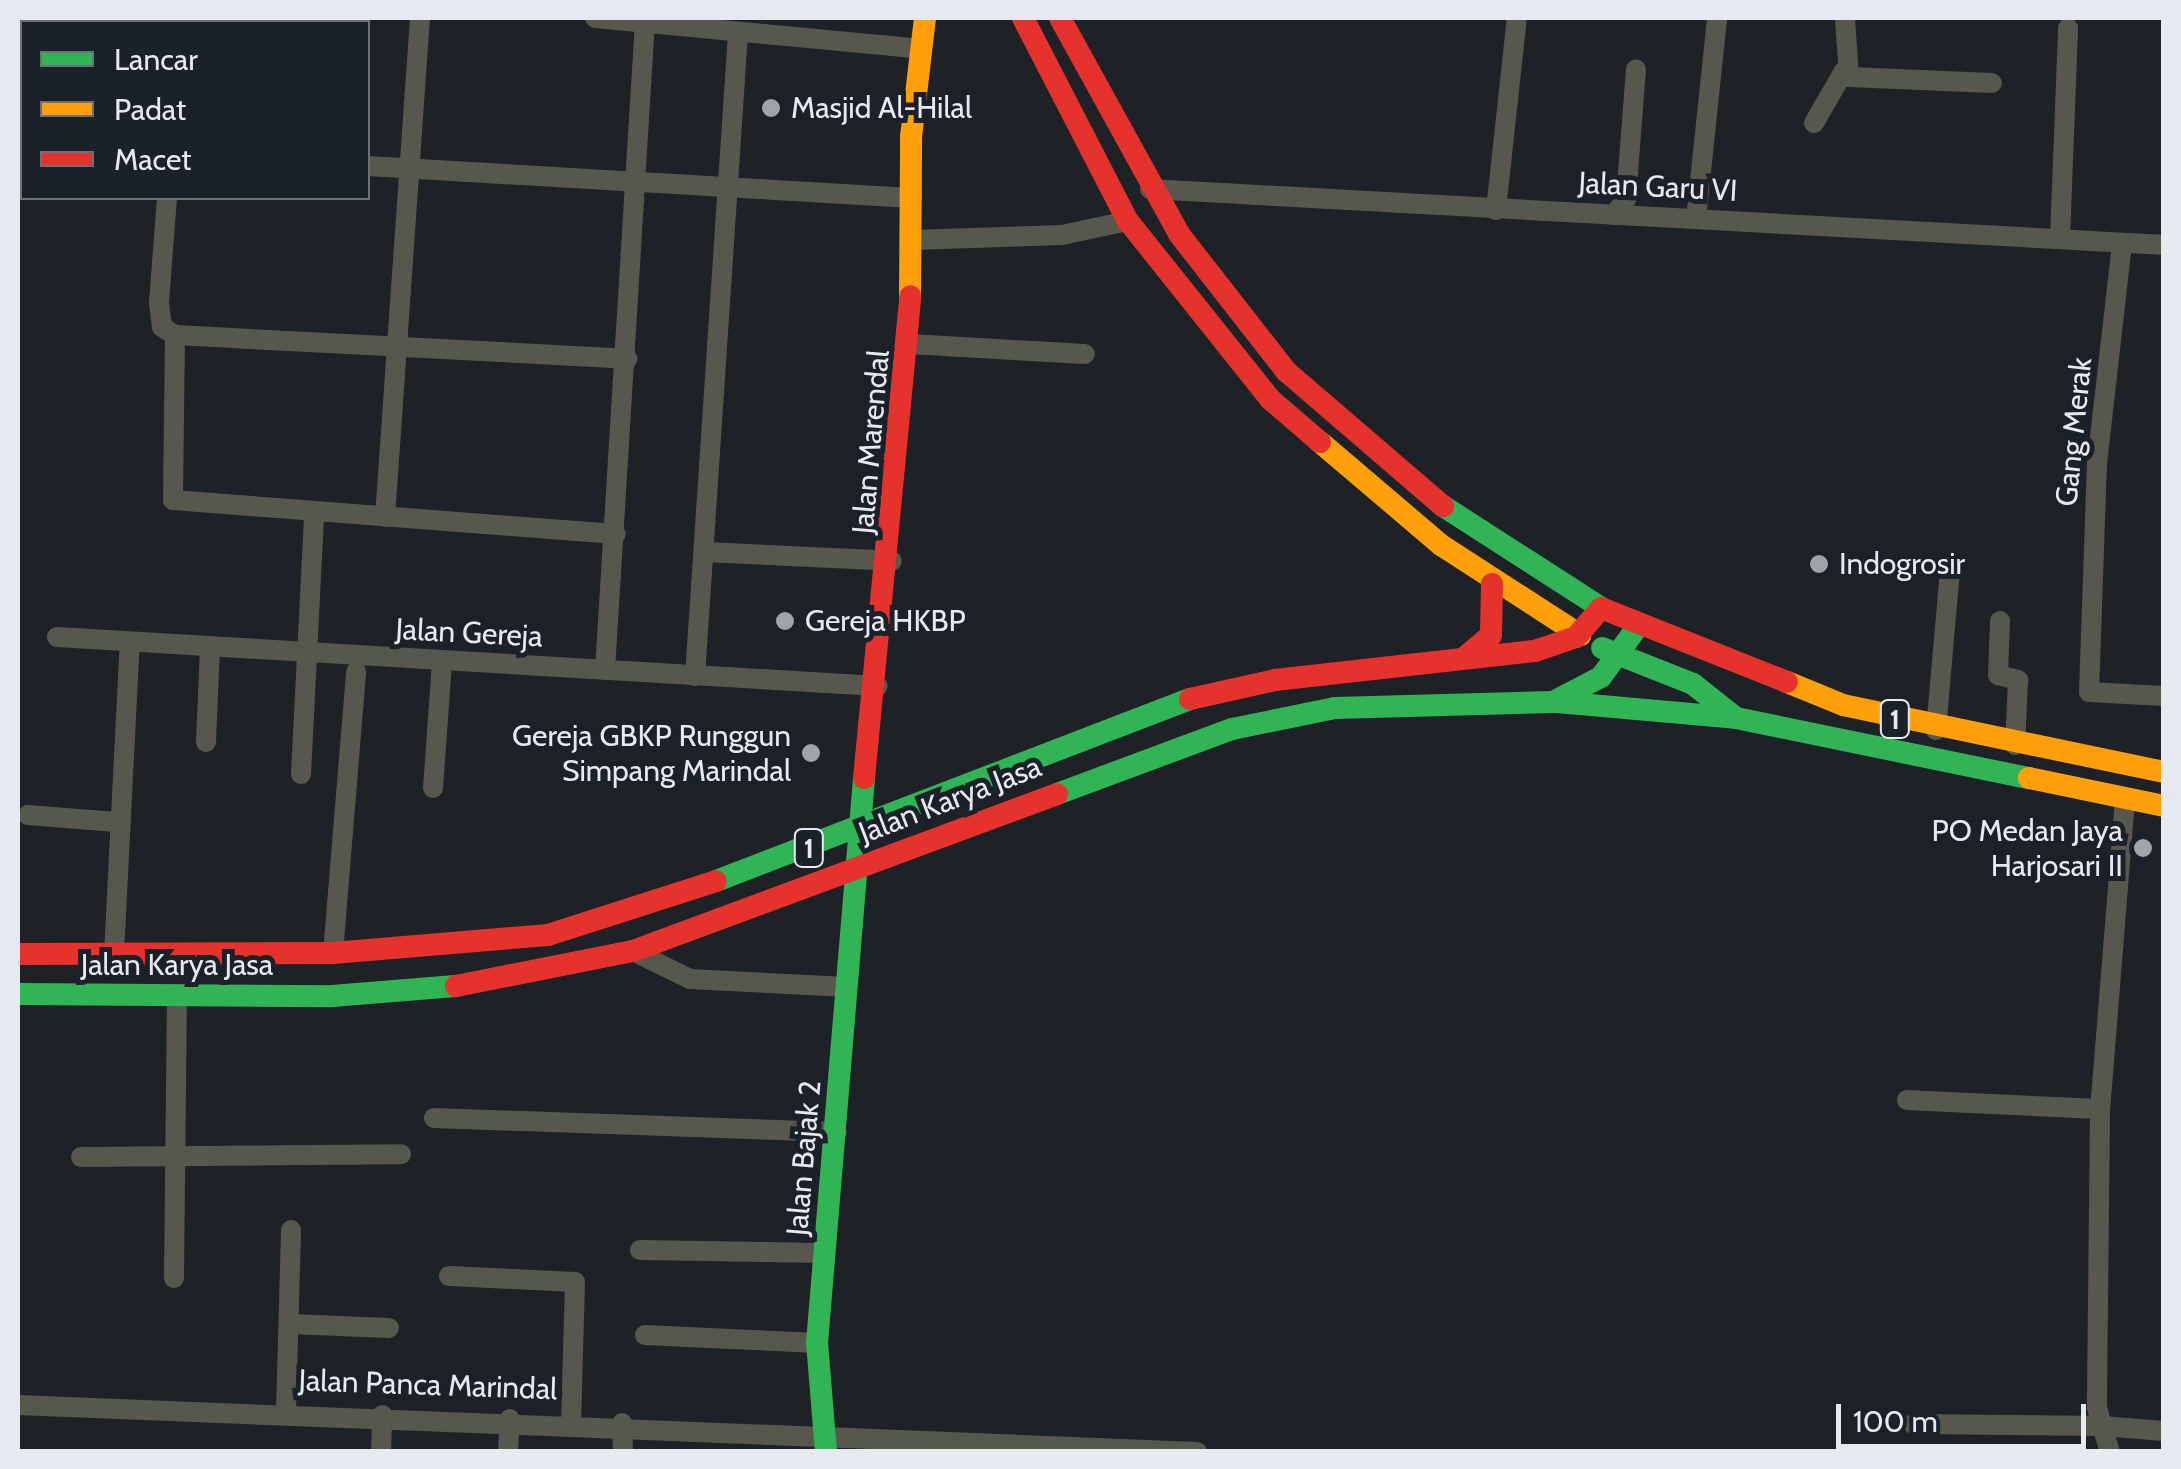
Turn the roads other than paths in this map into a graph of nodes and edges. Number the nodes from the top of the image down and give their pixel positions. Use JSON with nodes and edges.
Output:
{"nodes":[{"id":1,"x":420,"y":18,"type":"edge"},
{"id":2,"x":595,"y":18,"type":"edge"},
{"id":3,"x":924,"y":18,"type":"edge"},
{"id":4,"x":1023,"y":18,"type":"edge"},
{"id":5,"x":1060,"y":18,"type":"edge"},
{"id":6,"x":1516,"y":18,"type":"edge"},
{"id":7,"x":1717,"y":18,"type":"edge"},
{"id":8,"x":1846,"y":18,"type":"edge"},
{"id":9,"x":645,"y":21,"type":"junction"},
{"id":10,"x":2068,"y":28,"type":"dead end"},
{"id":11,"x":738,"y":33,"type":"junction"},
{"id":12,"x":922,"y":49,"type":"junction"},
{"id":13,"x":1636,"y":70,"type":"dead end"},
{"id":14,"x":1844,"y":70,"type":"junction"},
{"id":15,"x":1992,"y":83,"type":"dead end"},
{"id":16,"x":1814,"y":123,"type":"dead end"},
{"id":17,"x":370,"y":166,"type":"edge"},
{"id":18,"x":409,"y":167,"type":"junction"},
{"id":19,"x":637,"y":186,"type":"junction"},
{"id":20,"x":724,"y":187,"type":"junction"},
{"id":21,"x":1150,"y":189,"type":"junction"},
{"id":22,"x":912,"y":198,"type":"junction"},
{"id":23,"x":167,"y":200,"type":"edge"},
{"id":24,"x":1496,"y":210,"type":"junction"},
{"id":25,"x":1614,"y":216,"type":"junction"},
{"id":26,"x":1696,"y":219,"type":"junction"},
{"id":27,"x":1128,"y":221,"type":"junction"},
{"id":28,"x":2060,"y":239,"type":"junction"},
{"id":29,"x":912,"y":240,"type":"junction"},
{"id":30,"x":2122,"y":244,"type":"junction"},
{"id":31,"x":2164,"y":245,"type":"edge"},
{"id":32,"x":174,"y":335,"type":"junction"},
{"id":33,"x":910,"y":344,"type":"junction"},
{"id":34,"x":396,"y":348,"type":"junction"},
{"id":35,"x":1084,"y":354,"type":"dead end"},
{"id":36,"x":627,"y":358,"type":"junction"},
{"id":37,"x":314,"y":513,"type":"junction"},
{"id":38,"x":385,"y":517,"type":"junction"},
{"id":39,"x":616,"y":534,"type":"junction"},
{"id":40,"x":704,"y":552,"type":"junction"},
{"id":41,"x":892,"y":562,"type":"junction"},
{"id":42,"x":1950,"y":568,"type":"dead end"},
{"id":43,"x":1492,"y":584,"type":"junction"},
{"id":44,"x":1601,"y":608,"type":"junction"},
{"id":45,"x":2000,"y":621,"type":"dead end"},
{"id":46,"x":1638,"y":626,"type":"junction"},
{"id":47,"x":1580,"y":634,"type":"junction"},
{"id":48,"x":57,"y":637,"type":"dead end"},
{"id":49,"x":130,"y":642,"type":"junction"},
{"id":50,"x":210,"y":648,"type":"junction"},
{"id":51,"x":308,"y":653,"type":"junction"},
{"id":52,"x":1464,"y":658,"type":"junction"},
{"id":53,"x":1619,"y":658,"type":"junction"},
{"id":54,"x":442,"y":662,"type":"junction"},
{"id":55,"x":606,"y":670,"type":"junction"},
{"id":56,"x":356,"y":672,"type":"dead end"},
{"id":57,"x":695,"y":676,"type":"junction"},
{"id":58,"x":878,"y":686,"type":"junction"},
{"id":59,"x":2164,"y":696,"type":"edge"},
{"id":60,"x":1553,"y":702,"type":"junction"},
{"id":61,"x":1736,"y":718,"type":"junction"},
{"id":62,"x":1936,"y":730,"type":"junction"},
{"id":63,"x":206,"y":742,"type":"dead end"},
{"id":64,"x":2015,"y":746,"type":"junction"},
{"id":65,"x":2164,"y":772,"type":"edge"},
{"id":66,"x":301,"y":774,"type":"dead end"},
{"id":67,"x":433,"y":788,"type":"dead end"},
{"id":68,"x":2125,"y":800,"type":"junction"},
{"id":69,"x":2164,"y":806,"type":"edge"},
{"id":70,"x":28,"y":815,"type":"dead end"},
{"id":71,"x":118,"y":822,"type":"junction"},
{"id":72,"x":860,"y":828,"type":"junction"},
{"id":73,"x":854,"y":870,"type":"junction"},
{"id":74,"x":634,"y":950,"type":"junction"},
{"id":75,"x":333,"y":953,"type":"junction"},
{"id":76,"x":18,"y":954,"type":"edge"},
{"id":77,"x":114,"y":954,"type":"junction"},
{"id":78,"x":847,"y":987,"type":"junction"},
{"id":79,"x":18,"y":994,"type":"edge"},
{"id":80,"x":177,"y":995,"type":"junction"},
{"id":81,"x":1907,"y":1100,"type":"dead end"},
{"id":82,"x":2100,"y":1109,"type":"junction"},
{"id":83,"x":434,"y":1118,"type":"dead end"},
{"id":84,"x":837,"y":1132,"type":"junction"},
{"id":85,"x":402,"y":1154,"type":"dead end"},
{"id":86,"x":175,"y":1156,"type":"junction"},
{"id":87,"x":82,"y":1158,"type":"dead end"},
{"id":88,"x":291,"y":1230,"type":"dead end"},
{"id":89,"x":640,"y":1250,"type":"dead end"},
{"id":90,"x":825,"y":1253,"type":"junction"},
{"id":91,"x":449,"y":1276,"type":"dead end"},
{"id":92,"x":174,"y":1278,"type":"dead end"},
{"id":93,"x":290,"y":1324,"type":"junction"},
{"id":94,"x":389,"y":1328,"type":"dead end"},
{"id":95,"x":646,"y":1335,"type":"dead end"},
{"id":96,"x":817,"y":1343,"type":"junction"},
{"id":97,"x":24,"y":1405,"type":"edge"},
{"id":98,"x":286,"y":1410,"type":"junction"},
{"id":99,"x":382,"y":1415,"type":"junction"},
{"id":100,"x":510,"y":1419,"type":"junction"},
{"id":101,"x":571,"y":1421,"type":"junction"},
{"id":102,"x":622,"y":1423,"type":"junction"},
{"id":103,"x":1913,"y":1424,"type":"dead end"},
{"id":104,"x":2102,"y":1426,"type":"junction"},
{"id":105,"x":2164,"y":1431,"type":"edge"},
{"id":106,"x":824,"y":1442,"type":"edge"},
{"id":107,"x":978,"y":1446,"type":"edge"},
{"id":108,"x":1040,"y":1447,"type":"edge"},
{"id":109,"x":381,"y":1452,"type":"edge"},
{"id":110,"x":508,"y":1452,"type":"edge"},
{"id":111,"x":624,"y":1452,"type":"edge"},
{"id":112,"x":1196,"y":1452,"type":"edge"},
{"id":113,"x":2110,"y":1452,"type":"edge"}],
"edges":[{"from":1,"to":18,"type":"street"},
{"from":2,"to":9,"type":"street"},
{"from":3,"to":12,"type":"main road","name":"Jalan Marendal"},
{"from":4,"to":27,"type":"main road"},
{"from":5,"to":21,"type":"main road"},
{"from":6,"to":24,"type":"street"},
{"from":7,"to":26,"type":"street"},
{"from":8,"to":14,"type":"street"},
{"from":9,"to":11,"type":"street"},
{"from":9,"to":19,"type":"street"},
{"from":10,"to":28,"type":"street"},
{"from":11,"to":12,"type":"street"},
{"from":11,"to":20,"type":"street"},
{"from":12,"to":22,"type":"main road","name":"Jalan Marendal"},
{"from":13,"to":25,"type":"street"},
{"from":14,"to":15,"type":"street"},
{"from":14,"to":16,"type":"street"},
{"from":17,"to":18,"type":"street"},
{"from":18,"to":19,"type":"street"},
{"from":18,"to":34,"type":"street"},
{"from":19,"to":20,"type":"street"},
{"from":19,"to":36,"type":"street"},
{"from":20,"to":22,"type":"street"},
{"from":20,"to":40,"type":"street"},
{"from":21,"to":24,"type":"street","name":"Jalan Garu VI"},
{"from":21,"to":44,"type":"main road"},
{"from":22,"to":29,"type":"main road","name":"Jalan Marendal"},
{"from":23,"to":32,"type":"street"},
{"from":24,"to":25,"type":"street","name":"Jalan Garu VI"},
{"from":25,"to":26,"type":"street","name":"Jalan Garu VI"},
{"from":26,"to":28,"type":"street","name":"Jalan Garu VI"},
{"from":27,"to":29,"type":"street"},
{"from":27,"to":43,"type":"main road"},
{"from":28,"to":30,"type":"street","name":"Jalan Garu VI"},
{"from":29,"to":33,"type":"main road","name":"Jalan Marendal"},
{"from":30,"to":31,"type":"street","name":"Jalan Garu VI"},
{"from":30,"to":59,"type":"street","name":"Gang Merak"},
{"from":32,"to":34,"type":"street"},
{"from":32,"to":37,"type":"street"},
{"from":33,"to":35,"type":"street"},
{"from":33,"to":41,"type":"main road","name":"Jalan Marendal"},
{"from":34,"to":36,"type":"street"},
{"from":34,"to":38,"type":"street"},
{"from":36,"to":39,"type":"street"},
{"from":37,"to":38,"type":"street"},
{"from":37,"to":51,"type":"street"},
{"from":38,"to":39,"type":"street"},
{"from":39,"to":55,"type":"street"},
{"from":40,"to":41,"type":"street"},
{"from":40,"to":57,"type":"street"},
{"from":41,"to":58,"type":"main road","name":"Jalan Marendal"},
{"from":42,"to":62,"type":"street"},
{"from":43,"to":47,"type":"main road"},
{"from":43,"to":52,"type":"main road"},
{"from":44,"to":46,"type":"main road","number":"1"},
{"from":44,"to":47,"type":"main road"},
{"from":45,"to":64,"type":"street"},
{"from":46,"to":53,"type":"main road"},
{"from":46,"to":62,"type":"main road","number":"1"},
{"from":47,"to":52,"type":"main road","name":"Jalan Karya Jasa","number":"1"},
{"from":47,"to":53,"type":"main road","number":"1"},
{"from":48,"to":49,"type":"street","name":"Jalan Gereja"},
{"from":49,"to":50,"type":"street","name":"Jalan Gereja"},
{"from":49,"to":71,"type":"street"},
{"from":50,"to":51,"type":"street","name":"Jalan Gereja"},
{"from":50,"to":63,"type":"street"},
{"from":51,"to":54,"type":"street","name":"Jalan Gereja"},
{"from":51,"to":66,"type":"street"},
{"from":52,"to":72,"type":"main road","name":"Jalan Karya Jasa","number":"1"},
{"from":53,"to":60,"type":"main road"},
{"from":53,"to":61,"type":"main road","number":"1"},
{"from":54,"to":55,"type":"street","name":"Jalan Gereja"},
{"from":54,"to":67,"type":"street"},
{"from":55,"to":57,"type":"street","name":"Jalan Gereja"},
{"from":56,"to":75,"type":"street"},
{"from":57,"to":58,"type":"street","name":"Jalan Gereja"},
{"from":58,"to":72,"type":"main road","name":"Jalan Marendal"},
{"from":60,"to":61,"type":"main road","name":"Jalan Karya Jasa"},
{"from":60,"to":73,"type":"main road","name":"Jalan Karya Jasa","number":"1"},
{"from":61,"to":68,"type":"main road","number":"1"},
{"from":62,"to":64,"type":"main road","number":"1"},
{"from":64,"to":65,"type":"main road","number":"1"},
{"from":68,"to":69,"type":"main road","number":"1"},
{"from":68,"to":82,"type":"street"},
{"from":70,"to":71,"type":"street"},
{"from":71,"to":77,"type":"street"},
{"from":72,"to":73,"type":"main road","name":"Jalan Marendal"},
{"from":72,"to":75,"type":"main road","name":"Jalan Karya Jasa","number":"1"},
{"from":73,"to":74,"type":"main road","name":"Jalan Karya Jasa","number":"1"},
{"from":73,"to":78,"type":"main road","name":"Jalan Bajak 2"},
{"from":74,"to":78,"type":"street"},
{"from":74,"to":80,"type":"main road","name":"Jalan Karya Jasa","number":"1"},
{"from":75,"to":77,"type":"main road","name":"Jalan Karya Jasa","number":"1"},
{"from":76,"to":77,"type":"main road","name":"Jalan Karya Jasa","number":"1"},
{"from":78,"to":84,"type":"main road","name":"Jalan Bajak 2"},
{"from":79,"to":80,"type":"main road","name":"Jalan Karya Jasa","number":"1"},
{"from":80,"to":86,"type":"street"},
{"from":81,"to":82,"type":"street"},
{"from":82,"to":104,"type":"street"},
{"from":83,"to":84,"type":"street"},
{"from":84,"to":90,"type":"main road","name":"Jalan Bajak 2"},
{"from":85,"to":86,"type":"street"},
{"from":86,"to":87,"type":"street"},
{"from":86,"to":92,"type":"street"},
{"from":88,"to":93,"type":"street"},
{"from":89,"to":90,"type":"street"},
{"from":90,"to":96,"type":"main road","name":"Jalan Bajak 2"},
{"from":91,"to":101,"type":"street"},
{"from":93,"to":94,"type":"street"},
{"from":93,"to":98,"type":"street"},
{"from":95,"to":96,"type":"street"},
{"from":96,"to":106,"type":"main road","name":"Jalan Bajak 2"},
{"from":97,"to":98,"type":"street","name":"Jalan Panca Marindal"},
{"from":98,"to":99,"type":"street","name":"Jalan Panca Marindal"},
{"from":99,"to":100,"type":"street","name":"Jalan Panca Marindal"},
{"from":99,"to":109,"type":"street"},
{"from":100,"to":101,"type":"street","name":"Jalan Panca Marindal"},
{"from":100,"to":110,"type":"street"},
{"from":101,"to":102,"type":"street","name":"Jalan Panca Marindal"},
{"from":102,"to":106,"type":"street","name":"Jalan Panca Marindal"},
{"from":102,"to":111,"type":"street"},
{"from":103,"to":104,"type":"street"},
{"from":104,"to":105,"type":"street"},
{"from":104,"to":113,"type":"street"},
{"from":106,"to":107,"type":"street","name":"Jalan Panca Marindal"},
{"from":107,"to":108,"type":"street","name":"Jalan Panca Marindal"},
{"from":108,"to":112,"type":"street","name":"Jalan Panca Marindal"}]}
